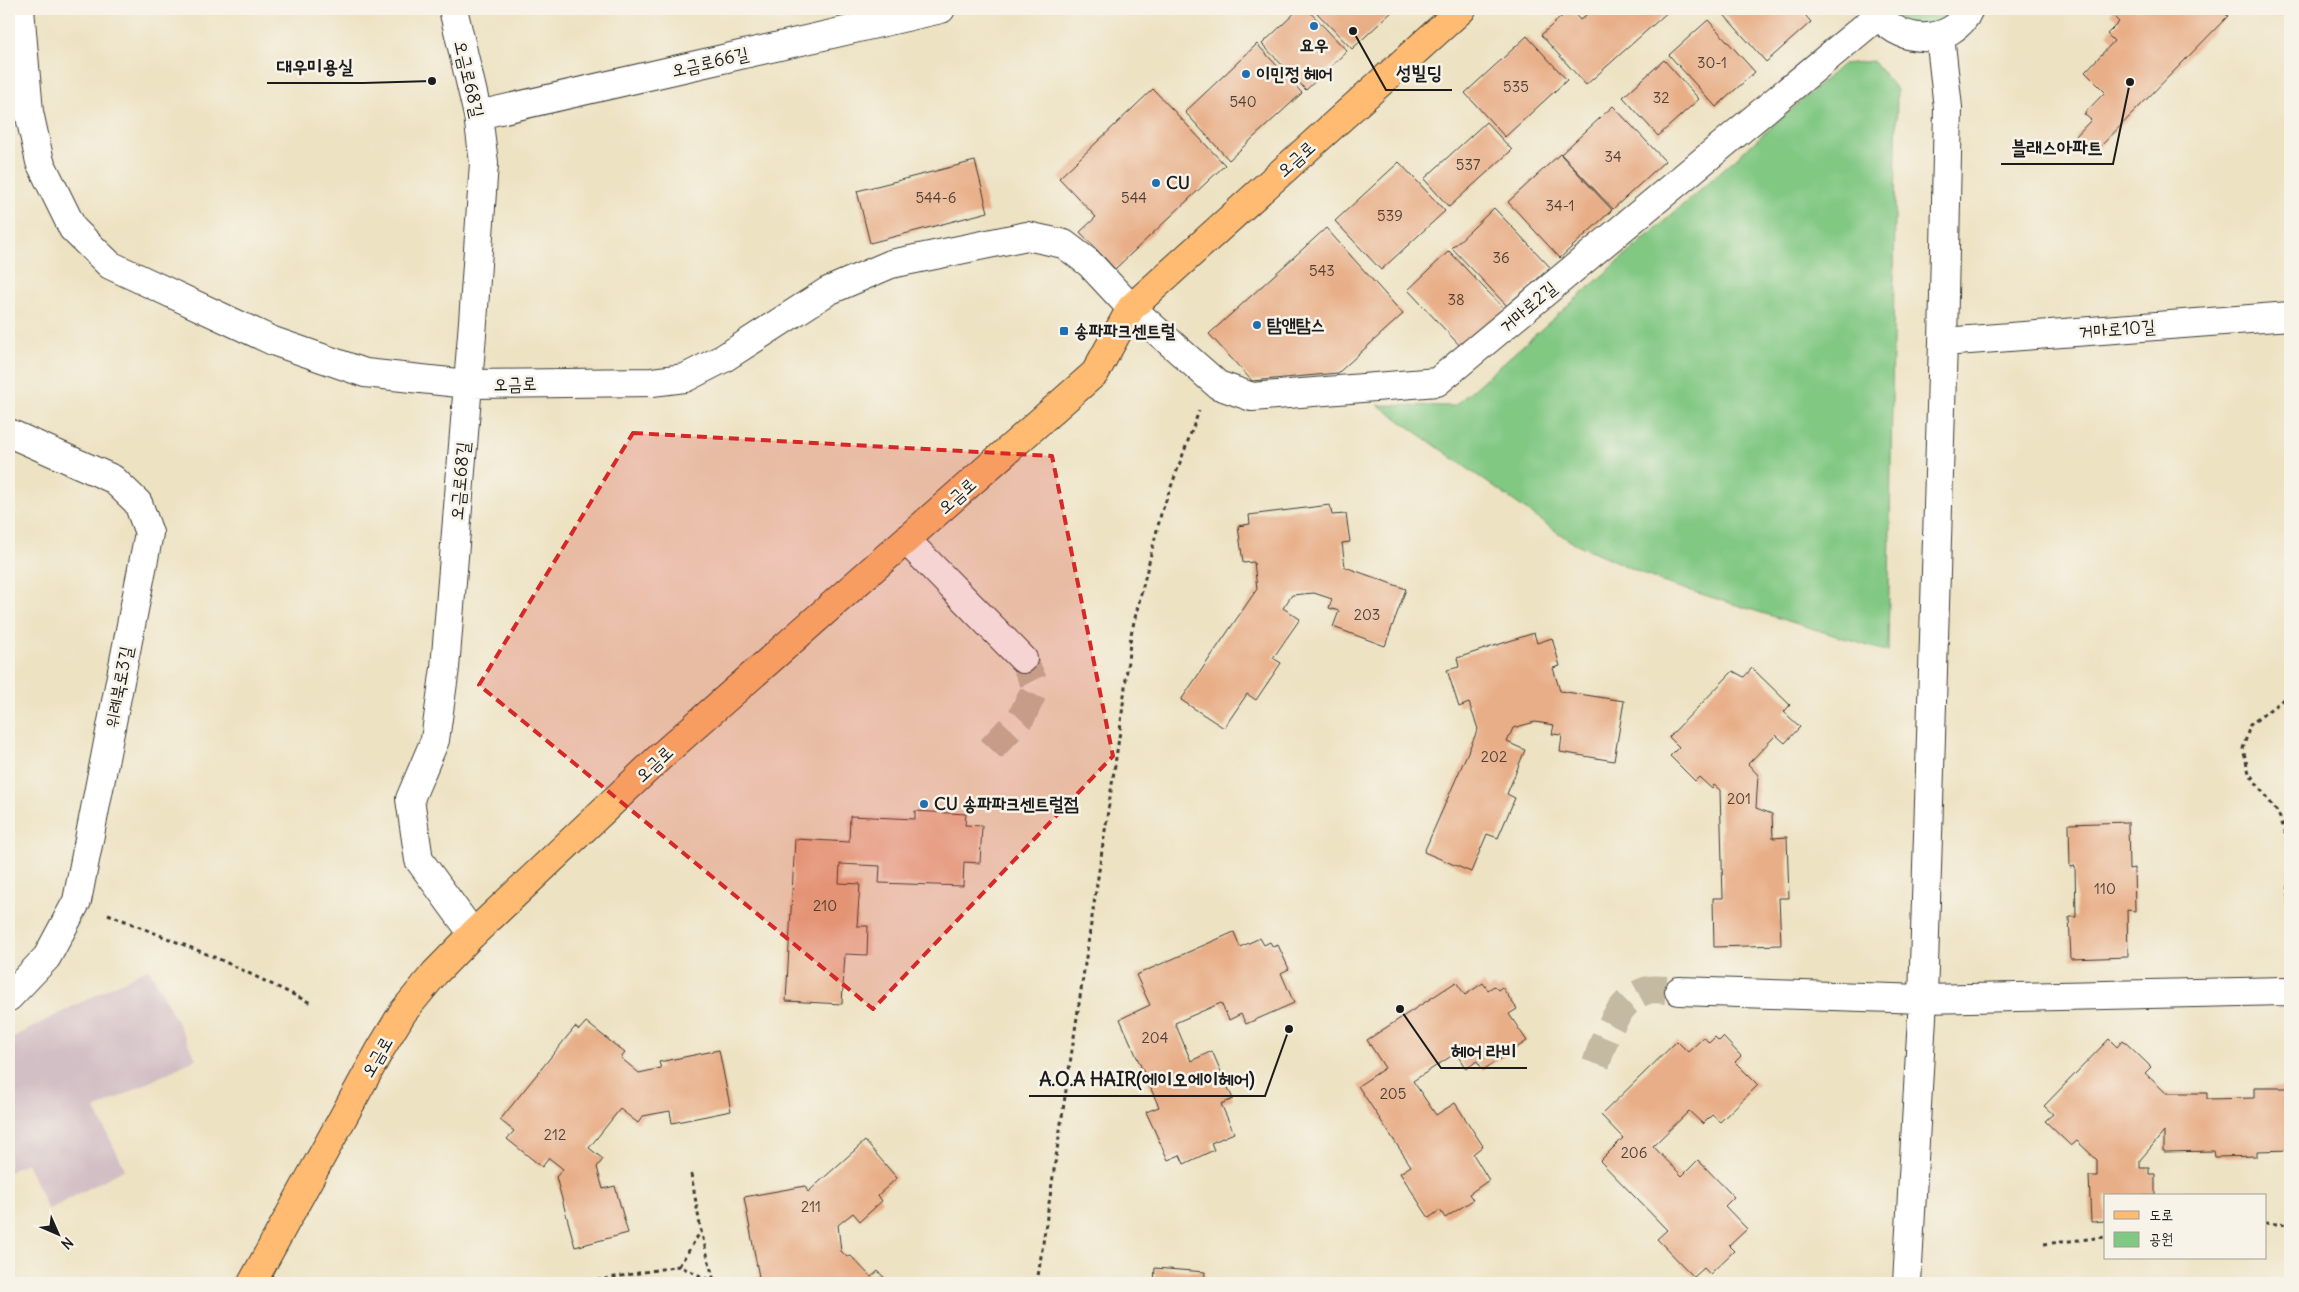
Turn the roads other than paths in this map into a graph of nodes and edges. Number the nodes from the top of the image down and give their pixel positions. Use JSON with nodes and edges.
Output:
{"nodes":[{"id":1,"x":20,"y":9,"type":"edge"},
{"id":2,"x":453,"y":9,"type":"edge"},
{"id":3,"x":941,"y":9,"type":"edge"},
{"id":4,"x":1462,"y":9,"type":"edge"},
{"id":5,"x":1969,"y":9,"type":"edge"},
{"id":6,"x":1878,"y":12,"type":"edge"},
{"id":7,"x":1940,"y":35,"type":"junction"},
{"id":8,"x":478,"y":116,"type":"junction"},
{"id":9,"x":1131,"y":308,"type":"junction"},
{"id":10,"x":2290,"y":316,"type":"edge"},
{"id":11,"x":1944,"y":342,"type":"junction"},
{"id":12,"x":468,"y":384,"type":"junction"},
{"id":13,"x":9,"y":433,"type":"edge"},
{"id":14,"x":907,"y":541,"type":"junction"},
{"id":15,"x":1023,"y":659,"type":"tunnel mouth"},
{"id":16,"x":473,"y":934,"type":"junction"},
{"id":17,"x":1679,"y":991,"type":"tunnel mouth"},
{"id":18,"x":2290,"y":992,"type":"edge"},
{"id":19,"x":9,"y":997,"type":"edge"},
{"id":20,"x":1923,"y":998,"type":"junction"},
{"id":21,"x":252,"y":1283,"type":"edge"},
{"id":22,"x":1907,"y":1283,"type":"edge"}],
"edges":[{"from":1,"to":12,"type":"street","name":"오금로"},
{"from":2,"to":8,"type":"street","name":"오금로68길"},
{"from":3,"to":8,"type":"street","name":"오금로66길"},
{"from":4,"to":9,"type":"main road","name":"오금로"},
{"from":5,"to":7,"type":"street"},
{"from":6,"to":7,"type":"street"},
{"from":6,"to":9,"type":"street","name":"거마로2길"},
{"from":7,"to":11,"type":"street"},
{"from":8,"to":12,"type":"street","name":"오금로68길"},
{"from":9,"to":12,"type":"street","name":"오금로"},
{"from":9,"to":14,"type":"main road","name":"오금로"},
{"from":10,"to":11,"type":"street","name":"거마로10길"},
{"from":11,"to":20,"type":"street"},
{"from":12,"to":16,"type":"street","name":"오금로68길"},
{"from":13,"to":19,"type":"street","name":"위례북로3길"},
{"from":14,"to":15,"type":"street"},
{"from":14,"to":16,"type":"main road","name":"오금로"},
{"from":16,"to":21,"type":"main road","name":"오금로"},
{"from":17,"to":20,"type":"street"},
{"from":18,"to":20,"type":"street"},
{"from":20,"to":22,"type":"street"}]}
